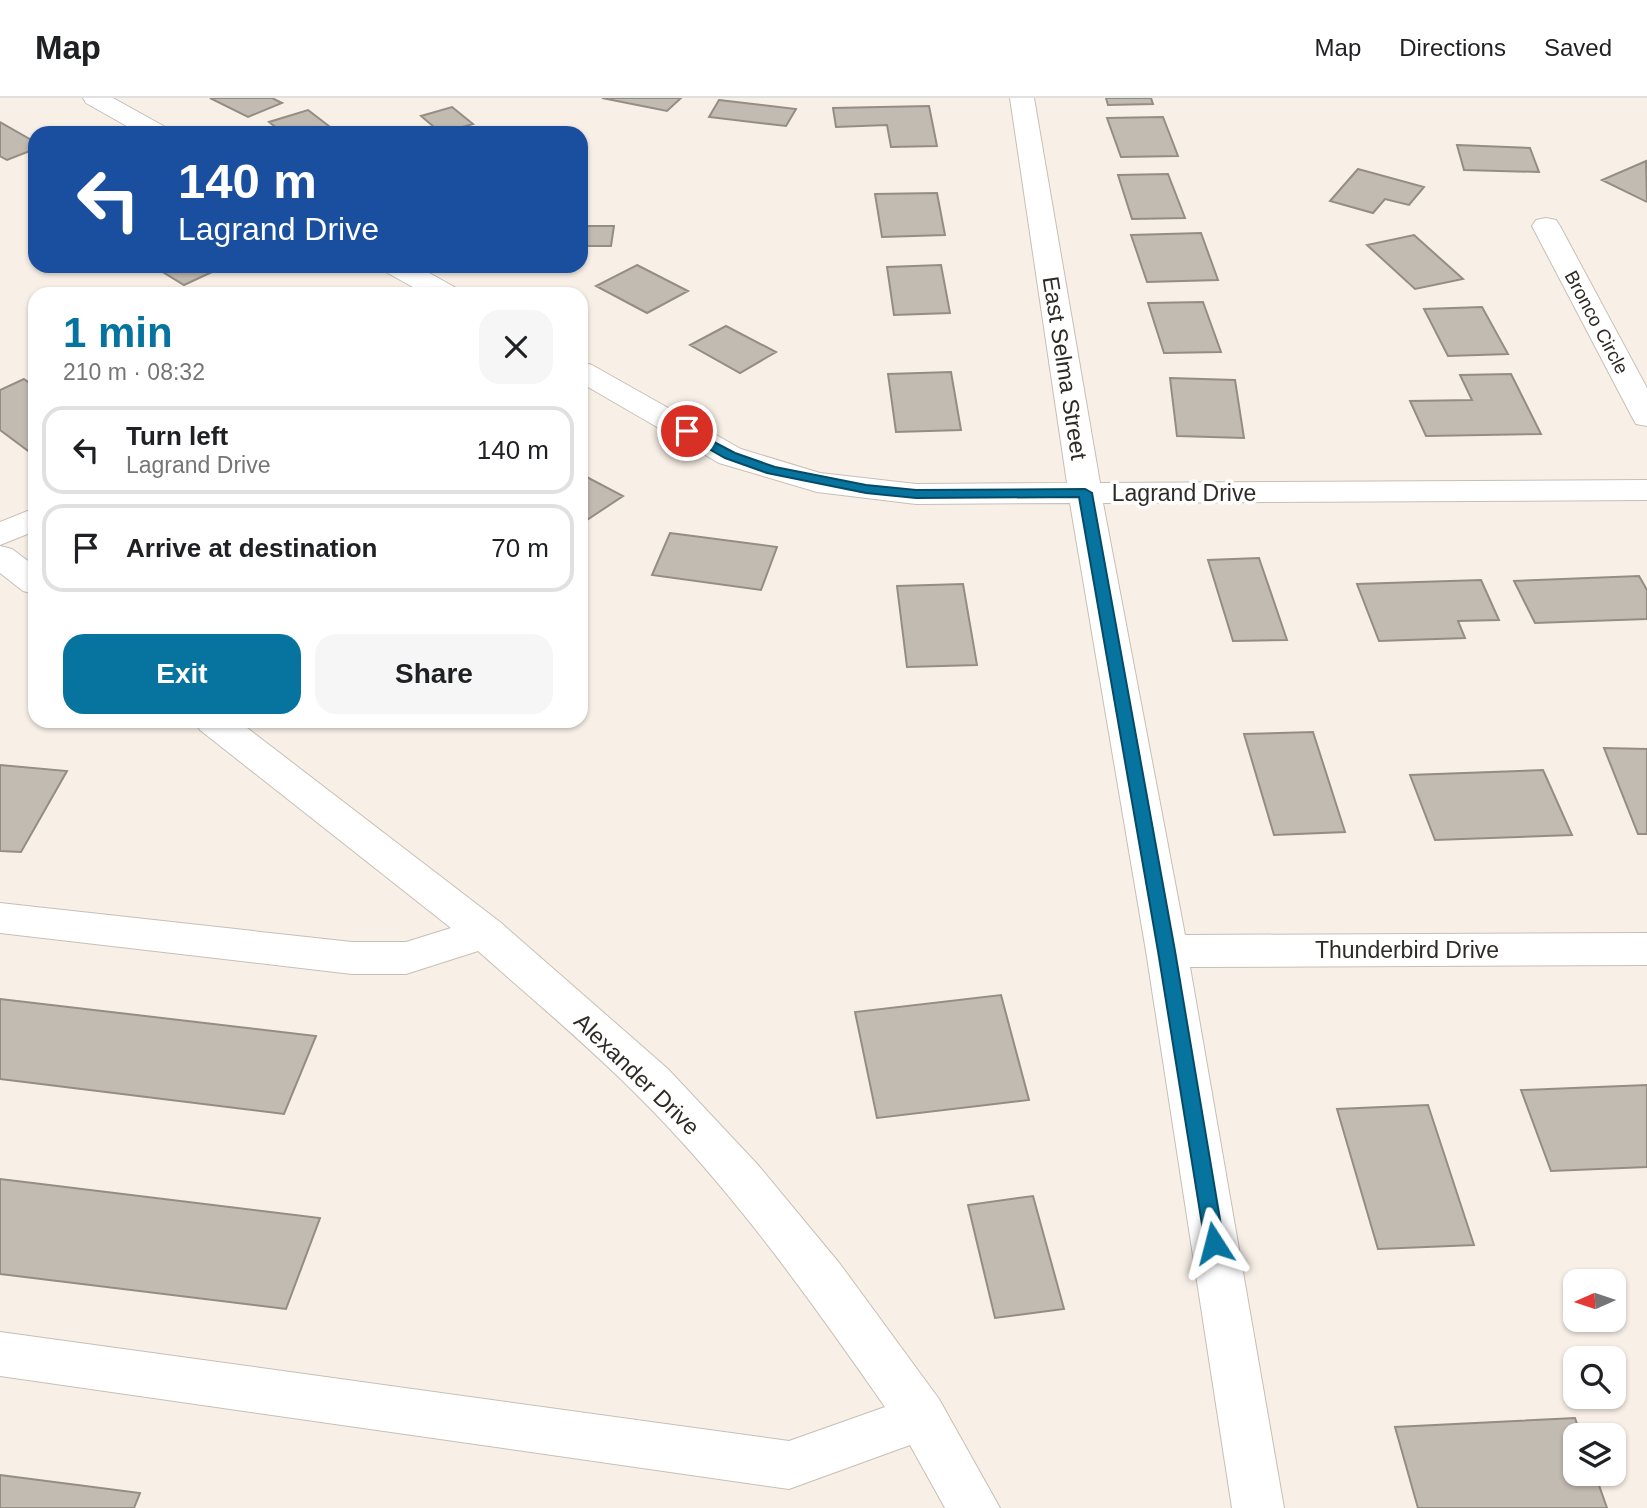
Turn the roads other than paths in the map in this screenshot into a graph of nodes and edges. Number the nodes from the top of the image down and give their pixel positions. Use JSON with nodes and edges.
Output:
{"nodes":[{"id":1,"x":95,"y":98,"type":"edge"},
{"id":2,"x":1022,"y":98,"type":"edge"},
{"id":3,"x":145,"y":126,"type":"edge"},
{"id":4,"x":1546,"y":226,"type":"dead end"},
{"id":5,"x":408,"y":273,"type":"edge"},
{"id":6,"x":434,"y":287,"type":"edge"},
{"id":7,"x":588,"y":375,"type":"edge"},
{"id":8,"x":1647,"y":417,"type":"edge"},
{"id":9,"x":1647,"y":490,"type":"edge"},
{"id":10,"x":1085,"y":493,"type":"junction"},
{"id":11,"x":28,"y":521,"type":"edge"},
{"id":12,"x":0,"y":535,"type":"edge"},
{"id":13,"x":0,"y":556,"type":"edge"},
{"id":14,"x":28,"y":578,"type":"edge"},
{"id":15,"x":222,"y":728,"type":"edge"},
{"id":16,"x":0,"y":918,"type":"edge"},
{"id":17,"x":485,"y":933,"type":"junction"},
{"id":18,"x":1647,"y":949,"type":"edge"},
{"id":19,"x":1167,"y":951,"type":"junction"},
{"id":20,"x":0,"y":1354,"type":"edge"},
{"id":21,"x":921,"y":1416,"type":"junction"},
{"id":22,"x":974,"y":1508,"type":"edge"},
{"id":23,"x":1258,"y":1508,"type":"edge"}],
"edges":[{"from":1,"to":3,"type":"street"},
{"from":2,"to":10,"type":"street","name":"East Selma Street"},
{"from":4,"to":8,"type":"street","name":"Bronco Circle"},
{"from":5,"to":6,"type":"street"},
{"from":7,"to":10,"type":"street","name":"Lagrand Drive"},
{"from":9,"to":10,"type":"street","name":"Lagrand Drive"},
{"from":10,"to":19,"type":"street","name":"East Selma Street"},
{"from":11,"to":12,"type":"street"},
{"from":13,"to":14,"type":"street"},
{"from":15,"to":17,"type":"street","name":"Alexander Drive"},
{"from":16,"to":17,"type":"street"},
{"from":17,"to":21,"type":"street","name":"Alexander Drive"},
{"from":18,"to":19,"type":"street","name":"Thunderbird Drive"},
{"from":19,"to":23,"type":"street","name":"East Selma Street"},
{"from":20,"to":21,"type":"street"},
{"from":21,"to":22,"type":"street","name":"Alexander Drive"}]}
